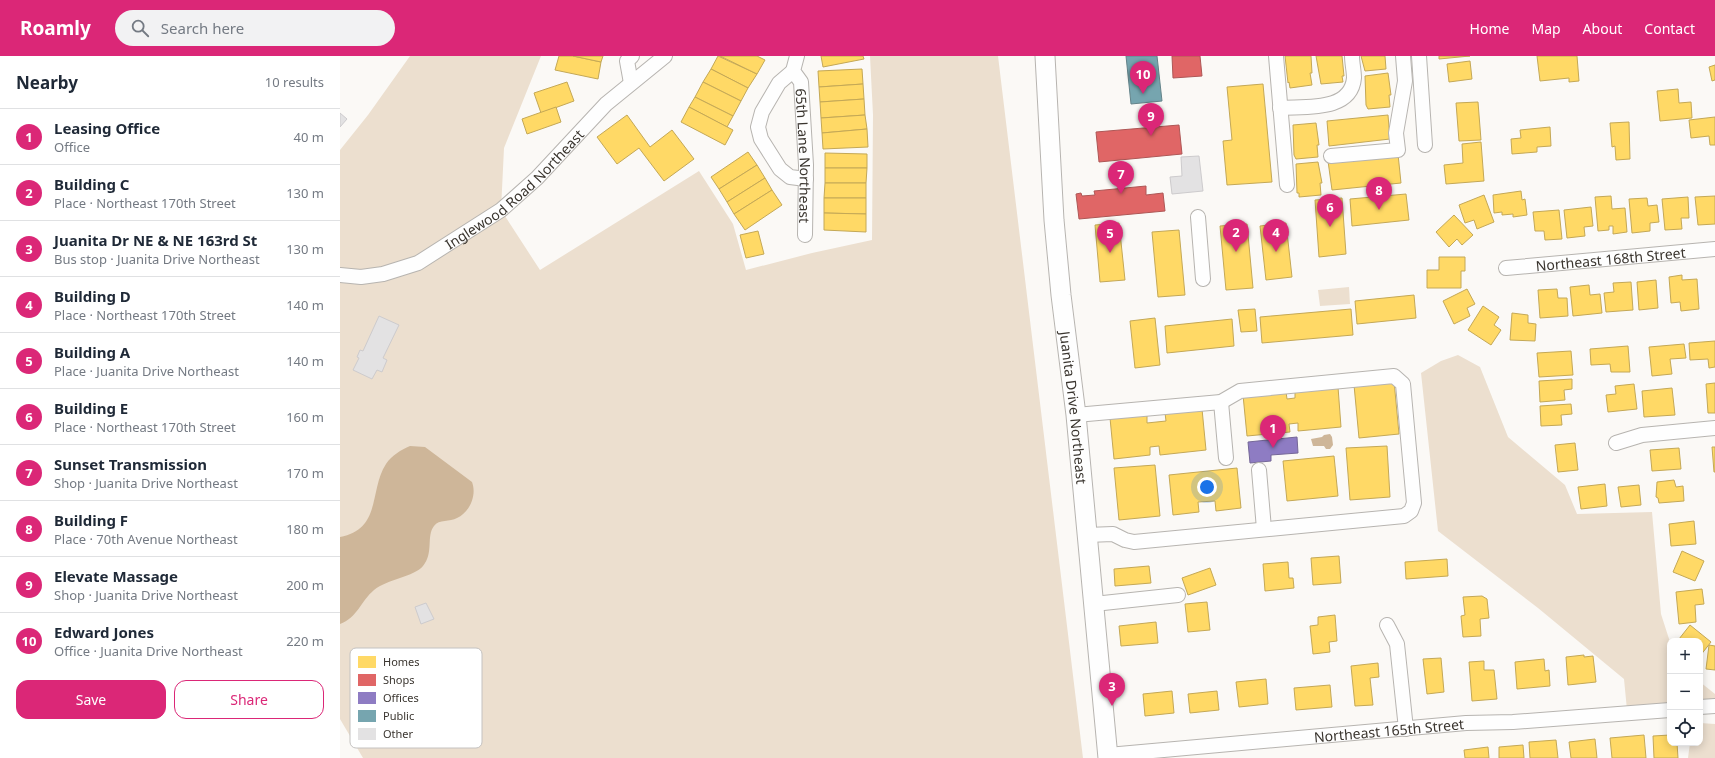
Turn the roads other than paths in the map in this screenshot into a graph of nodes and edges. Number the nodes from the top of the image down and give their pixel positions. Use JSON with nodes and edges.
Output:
{"nodes":[{"id":1,"x":632,"y":56,"type":"edge"},
{"id":2,"x":665,"y":56,"type":"edge"},
{"id":3,"x":797,"y":56,"type":"edge"},
{"id":4,"x":1045,"y":56,"type":"edge"},
{"id":5,"x":1276,"y":56,"type":"edge"},
{"id":6,"x":1352,"y":56,"type":"edge"},
{"id":7,"x":1403,"y":56,"type":"edge"},
{"id":8,"x":1419,"y":56,"type":"edge"},
{"id":9,"x":793,"y":71,"type":"junction"},
{"id":10,"x":631,"y":83,"type":"junction"},
{"id":11,"x":1280,"y":108,"type":"junction"},
{"id":12,"x":1425,"y":145,"type":"dead end"},
{"id":13,"x":1331,"y":156,"type":"dead end"},
{"id":14,"x":806,"y":180,"type":"junction"},
{"id":15,"x":1287,"y":185,"type":"dead end"},
{"id":16,"x":1198,"y":217,"type":"dead end"},
{"id":17,"x":805,"y":234,"type":"dead end"},
{"id":18,"x":1715,"y":249,"type":"edge"},
{"id":19,"x":1506,"y":268,"type":"dead end"},
{"id":20,"x":340,"y":275,"type":"edge"},
{"id":21,"x":1203,"y":279,"type":"dead end"},
{"id":22,"x":1221,"y":402,"type":"junction"},
{"id":23,"x":1076,"y":415,"type":"junction"},
{"id":24,"x":1715,"y":428,"type":"edge"},
{"id":25,"x":1616,"y":443,"type":"dead end"},
{"id":26,"x":1226,"y":458,"type":"dead end"},
{"id":27,"x":1259,"y":470,"type":"dead end"},
{"id":28,"x":1264,"y":529,"type":"junction"},
{"id":29,"x":1087,"y":535,"type":"junction"},
{"id":30,"x":1178,"y":595,"type":"dead end"},
{"id":31,"x":1094,"y":604,"type":"junction"},
{"id":32,"x":1387,"y":624,"type":"dead end"},
{"id":33,"x":1715,"y":706,"type":"edge"},
{"id":34,"x":1703,"y":707,"type":"edge"},
{"id":35,"x":1667,"y":710,"type":"edge"},
{"id":36,"x":1406,"y":729,"type":"junction"},
{"id":37,"x":1108,"y":756,"type":"edge"}],
"edges":[{"from":1,"to":10,"type":"street"},
{"from":2,"to":10,"type":"street","name":"Inglewood Road Northeast"},
{"from":3,"to":9,"type":"street","name":"65th Lane Northeast"},
{"from":4,"to":23,"type":"main road","name":"Juanita Drive Northeast"},
{"from":5,"to":11,"type":"street"},
{"from":6,"to":11,"type":"street"},
{"from":7,"to":13,"type":"street"},
{"from":8,"to":12,"type":"street"},
{"from":9,"to":14,"type":"street","name":"65th Lane Northeast"},
{"from":9,"to":14,"type":"street"},
{"from":10,"to":20,"type":"street","name":"Inglewood Road Northeast"},
{"from":11,"to":15,"type":"street"},
{"from":14,"to":17,"type":"street","name":"65th Lane Northeast"},
{"from":16,"to":21,"type":"street"},
{"from":18,"to":19,"type":"street","name":"Northeast 168th Street"},
{"from":22,"to":23,"type":"street"},
{"from":22,"to":26,"type":"street"},
{"from":22,"to":28,"type":"street"},
{"from":23,"to":29,"type":"main road","name":"Juanita Drive Northeast"},
{"from":24,"to":25,"type":"street"},
{"from":27,"to":28,"type":"street"},
{"from":28,"to":29,"type":"street"},
{"from":29,"to":31,"type":"main road","name":"Juanita Drive Northeast"},
{"from":30,"to":31,"type":"street"},
{"from":31,"to":37,"type":"main road","name":"Juanita Drive Northeast"},
{"from":32,"to":36,"type":"street"},
{"from":33,"to":34,"type":"street"},
{"from":35,"to":36,"type":"street","name":"Northeast 165th Street"},
{"from":36,"to":37,"type":"street","name":"Northeast 165th Street"}]}
